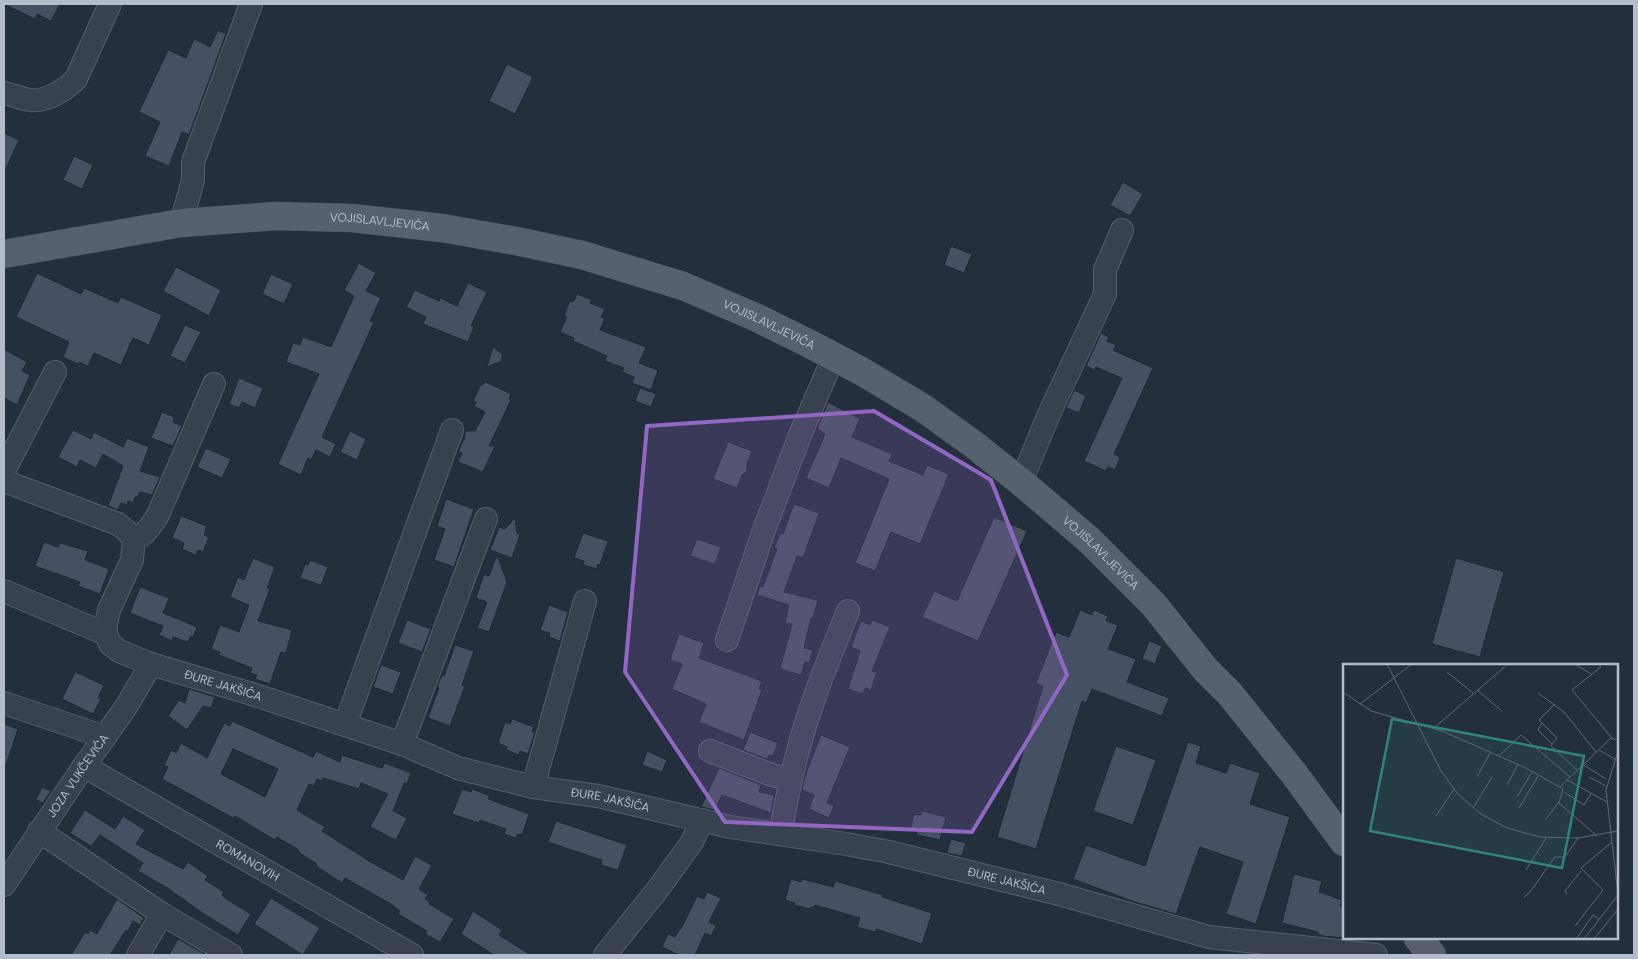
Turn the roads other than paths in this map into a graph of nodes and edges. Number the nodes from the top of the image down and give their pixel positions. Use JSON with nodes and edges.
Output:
{"nodes":[{"id":1,"x":110,"y":4,"type":"edge"},
{"id":2,"x":251,"y":4,"type":"edge"},
{"id":3,"x":4,"y":93,"type":"edge"},
{"id":4,"x":181,"y":223,"type":"junction"},
{"id":5,"x":1122,"y":230,"type":"dead end"},
{"id":6,"x":4,"y":254,"type":"edge"},
{"id":7,"x":834,"y":356,"type":"junction"},
{"id":8,"x":55,"y":372,"type":"dead end"},
{"id":9,"x":214,"y":384,"type":"dead end"},
{"id":10,"x":452,"y":430,"type":"dead end"},
{"id":11,"x":4,"y":471,"type":"edge"},
{"id":12,"x":4,"y":481,"type":"edge"},
{"id":13,"x":1021,"y":482,"type":"junction"},
{"id":14,"x":486,"y":519,"type":"dead end"},
{"id":15,"x":134,"y":540,"type":"junction"},
{"id":16,"x":4,"y":591,"type":"edge"},
{"id":17,"x":585,"y":601,"type":"dead end"},
{"id":18,"x":848,"y":612,"type":"dead end"},
{"id":19,"x":106,"y":634,"type":"junction"},
{"id":20,"x":728,"y":640,"type":"dead end"},
{"id":21,"x":151,"y":664,"type":"junction"},
{"id":22,"x":4,"y":703,"type":"edge"},
{"id":23,"x":345,"y":725,"type":"junction"},
{"id":24,"x":105,"y":737,"type":"junction"},
{"id":25,"x":402,"y":744,"type":"junction"},
{"id":26,"x":710,"y":751,"type":"dead end"},
{"id":27,"x":84,"y":766,"type":"junction"},
{"id":28,"x":790,"y":779,"type":"junction"},
{"id":29,"x":533,"y":786,"type":"junction"},
{"id":30,"x":702,"y":820,"type":"junction"},
{"id":31,"x":40,"y":831,"type":"junction"},
{"id":32,"x":782,"y":834,"type":"junction"},
{"id":33,"x":1343,"y":841,"type":"edge"},
{"id":34,"x":4,"y":885,"type":"edge"},
{"id":35,"x":162,"y":914,"type":"junction"},
{"id":36,"x":1419,"y":939,"type":"edge"},
{"id":37,"x":1281,"y":951,"type":"edge"},
{"id":38,"x":138,"y":955,"type":"edge"},
{"id":39,"x":230,"y":955,"type":"edge"},
{"id":40,"x":412,"y":955,"type":"edge"},
{"id":41,"x":605,"y":955,"type":"edge"},
{"id":42,"x":1376,"y":955,"type":"edge"},
{"id":43,"x":1432,"y":955,"type":"edge"}],
"edges":[{"from":1,"to":3,"type":"street"},
{"from":2,"to":4,"type":"street"},
{"from":4,"to":6,"type":"main road","name":"VOJISLAVLJEVIĆA"},
{"from":4,"to":7,"type":"main road","name":"VOJISLAVLJEVIĆA"},
{"from":5,"to":13,"type":"street"},
{"from":7,"to":13,"type":"main road","name":"VOJISLAVLJEVIĆA"},
{"from":7,"to":20,"type":"street"},
{"from":8,"to":11,"type":"street"},
{"from":9,"to":15,"type":"street"},
{"from":10,"to":23,"type":"street"},
{"from":12,"to":15,"type":"street"},
{"from":13,"to":33,"type":"main road","name":"VOJISLAVLJEVIĆA"},
{"from":14,"to":25,"type":"street"},
{"from":15,"to":19,"type":"street"},
{"from":16,"to":19,"type":"street"},
{"from":17,"to":29,"type":"street"},
{"from":18,"to":28,"type":"street"},
{"from":19,"to":21,"type":"street","name":"ĐURE JAKŠIĆA"},
{"from":21,"to":23,"type":"street","name":"ĐURE JAKŠIĆA"},
{"from":21,"to":24,"type":"street","name":"JOZA VUKČEVIĆA"},
{"from":22,"to":24,"type":"street"},
{"from":23,"to":25,"type":"street","name":"ĐURE JAKŠIĆA"},
{"from":24,"to":27,"type":"street","name":"JOZA VUKČEVIĆA"},
{"from":25,"to":29,"type":"street","name":"ĐURE JAKŠIĆA"},
{"from":26,"to":28,"type":"street"},
{"from":27,"to":31,"type":"street","name":"JOZA VUKČEVIĆA"},
{"from":27,"to":40,"type":"street","name":"ROMANOVIH"},
{"from":28,"to":32,"type":"street"},
{"from":29,"to":30,"type":"street","name":"ĐURE JAKŠIĆA"},
{"from":30,"to":32,"type":"street","name":"ĐURE JAKŠIĆA"},
{"from":30,"to":41,"type":"street"},
{"from":31,"to":34,"type":"street","name":"JOZA VUKČEVIĆA"},
{"from":31,"to":35,"type":"street"},
{"from":32,"to":37,"type":"street","name":"ĐURE JAKŠIĆA"},
{"from":35,"to":38,"type":"street"},
{"from":35,"to":39,"type":"street"},
{"from":36,"to":43,"type":"main road"},
{"from":37,"to":42,"type":"street","name":"ĐURE JAKŠIĆA"}]}
